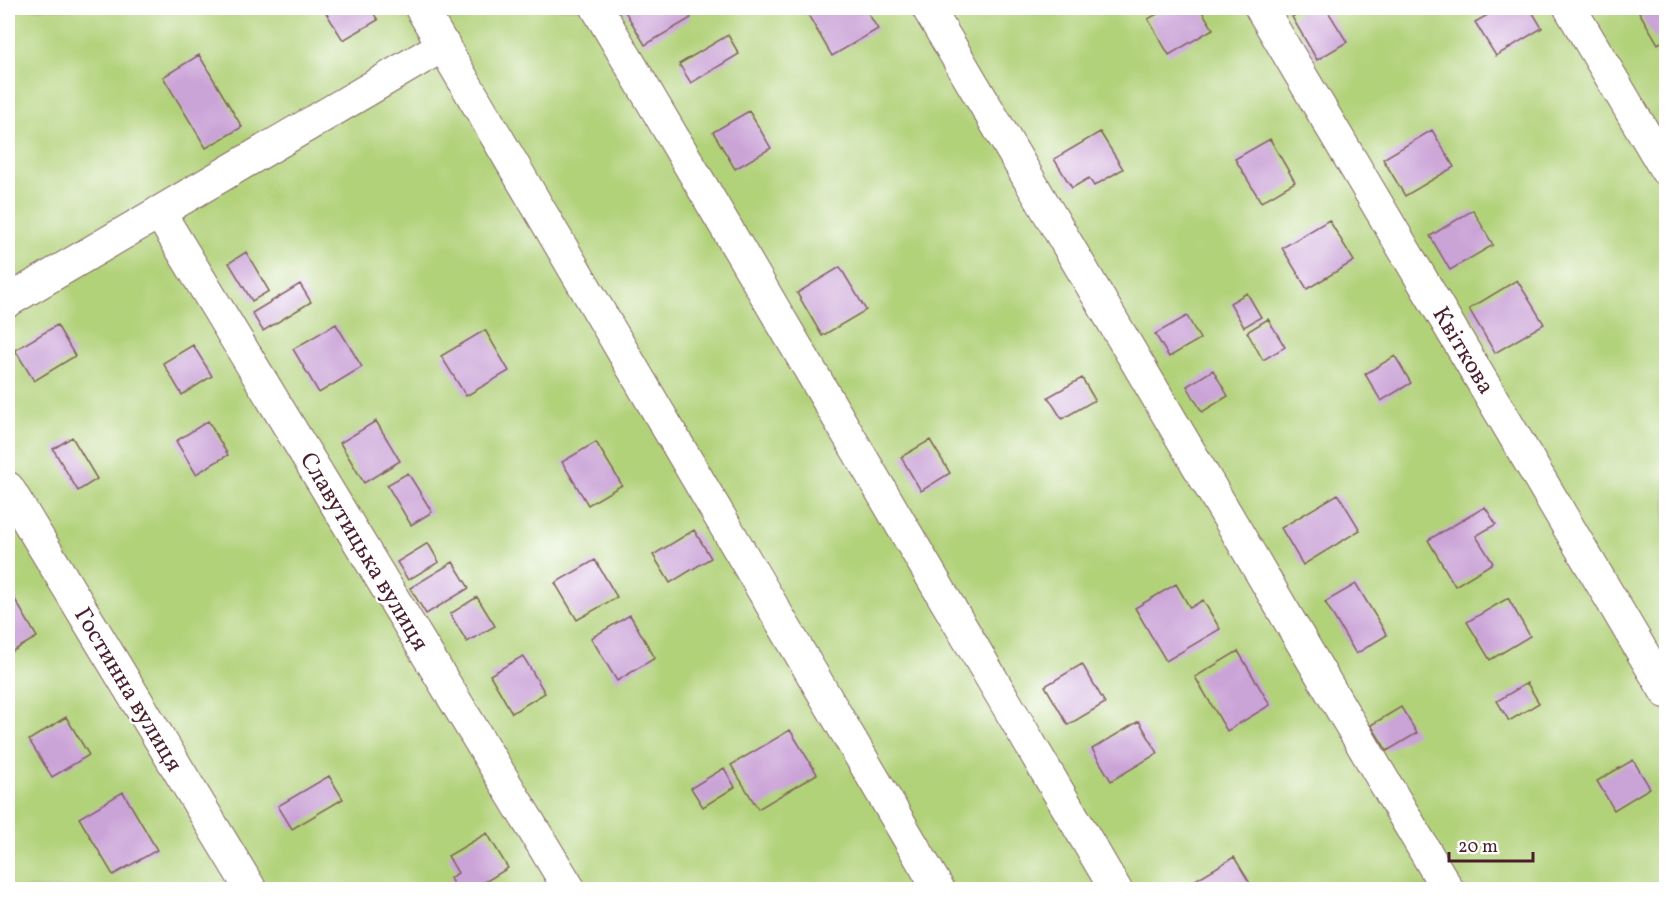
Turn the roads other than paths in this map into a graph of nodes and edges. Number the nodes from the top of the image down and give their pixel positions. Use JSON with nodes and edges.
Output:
{"nodes":[{"id":1,"x":421,"y":8,"type":"edge"},
{"id":2,"x":597,"y":8,"type":"edge"},
{"id":3,"x":928,"y":8,"type":"edge"},
{"id":4,"x":1261,"y":8,"type":"edge"},
{"id":5,"x":1570,"y":8,"type":"edge"},
{"id":6,"x":444,"y":45,"type":"junction"},
{"id":7,"x":1666,"y":170,"type":"edge"},
{"id":8,"x":159,"y":212,"type":"junction"},
{"id":9,"x":8,"y":301,"type":"edge"},
{"id":10,"x":8,"y":488,"type":"edge"},
{"id":11,"x":1666,"y":692,"type":"edge"},
{"id":12,"x":250,"y":890,"type":"edge"},
{"id":13,"x":570,"y":890,"type":"edge"},
{"id":14,"x":939,"y":890,"type":"edge"},
{"id":15,"x":1116,"y":890,"type":"edge"},
{"id":16,"x":1448,"y":890,"type":"edge"}],
"edges":[{"from":1,"to":6,"type":"street"},
{"from":2,"to":15,"type":"street"},
{"from":3,"to":16,"type":"street"},
{"from":4,"to":11,"type":"street","name":"Квіткова"},
{"from":5,"to":7,"type":"street"},
{"from":6,"to":8,"type":"street"},
{"from":6,"to":14,"type":"street"},
{"from":8,"to":9,"type":"street"},
{"from":8,"to":13,"type":"street","name":"Славутицька вулиця"},
{"from":10,"to":12,"type":"street","name":"Гостинна вулиця"}]}
